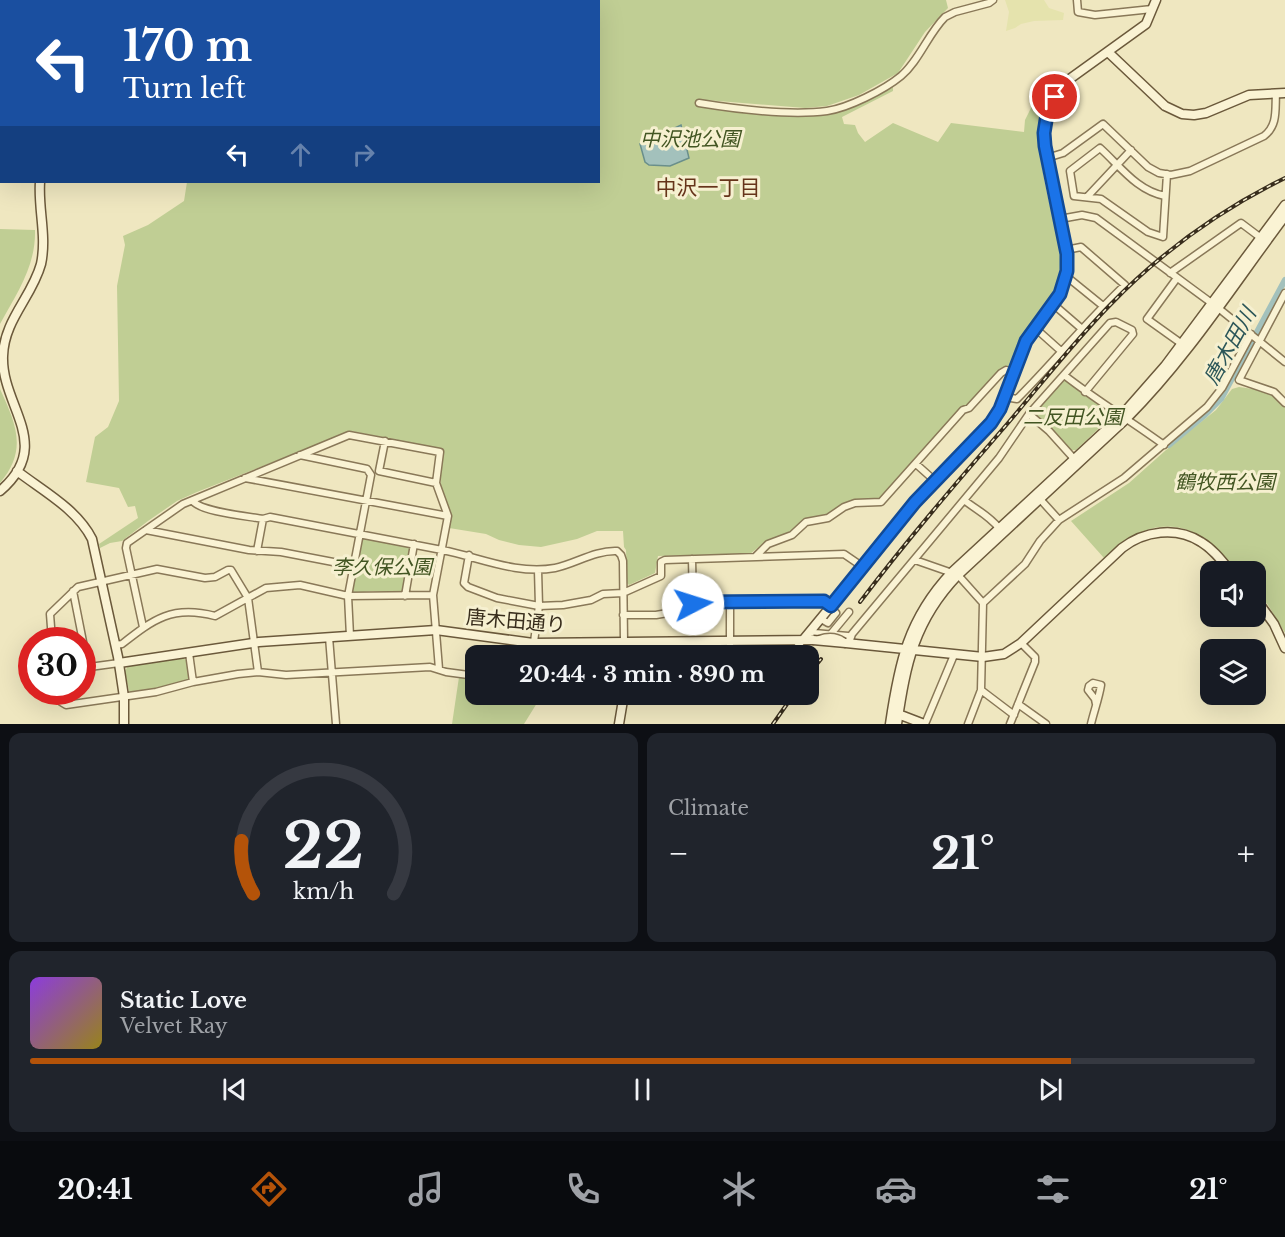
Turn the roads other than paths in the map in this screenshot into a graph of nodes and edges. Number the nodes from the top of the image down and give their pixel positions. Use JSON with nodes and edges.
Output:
{"nodes":[{"id":1,"x":993,"y":0,"type":"edge"},
{"id":2,"x":1077,"y":0,"type":"edge"},
{"id":3,"x":972,"y":4,"type":"edge"},
{"id":4,"x":1154,"y":4,"type":"edge"},
{"id":5,"x":1108,"y":52,"type":"junction"},
{"id":6,"x":1280,"y":93,"type":"edge"},
{"id":7,"x":699,"y":103,"type":"dead end"},
{"id":8,"x":1131,"y":150,"type":"junction"},
{"id":9,"x":1047,"y":158,"type":"junction"},
{"id":10,"x":1118,"y":164,"type":"junction"},
{"id":11,"x":1167,"y":174,"type":"junction"},
{"id":12,"x":40,"y":183,"type":"edge"},
{"id":13,"x":1087,"y":196,"type":"junction"},
{"id":14,"x":1165,"y":196,"type":"junction"},
{"id":15,"x":1285,"y":205,"type":"edge"},
{"id":16,"x":1285,"y":216,"type":"edge"},
{"id":17,"x":1060,"y":219,"type":"junction"},
{"id":18,"x":1261,"y":238,"type":"junction"},
{"id":19,"x":1066,"y":250,"type":"junction"},
{"id":20,"x":1170,"y":273,"type":"junction"},
{"id":21,"x":1066,"y":276,"type":"junction"},
{"id":22,"x":1177,"y":278,"type":"junction"},
{"id":23,"x":1285,"y":293,"type":"edge"},
{"id":24,"x":1053,"y":304,"type":"junction"},
{"id":25,"x":1103,"y":306,"type":"junction"},
{"id":26,"x":1214,"y":306,"type":"junction"},
{"id":27,"x":1034,"y":327,"type":"junction"},
{"id":28,"x":1082,"y":329,"type":"junction"},
{"id":29,"x":1255,"y":338,"type":"junction"},
{"id":30,"x":1182,"y":344,"type":"junction"},
{"id":31,"x":1062,"y":352,"type":"junction"},
{"id":32,"x":1285,"y":362,"type":"edge"},
{"id":33,"x":1013,"y":372,"type":"junction"},
{"id":34,"x":1064,"y":375,"type":"junction"},
{"id":35,"x":1085,"y":392,"type":"junction"},
{"id":36,"x":1005,"y":397,"type":"junction"},
{"id":37,"x":1285,"y":403,"type":"edge"},
{"id":38,"x":1029,"y":414,"type":"junction"},
{"id":39,"x":1124,"y":416,"type":"junction"},
{"id":40,"x":385,"y":441,"type":"junction"},
{"id":41,"x":1164,"y":445,"type":"junction"},
{"id":42,"x":300,"y":455,"type":"junction"},
{"id":43,"x":1076,"y":461,"type":"junction"},
{"id":44,"x":916,"y":464,"type":"junction"},
{"id":45,"x":17,"y":471,"type":"junction"},
{"id":46,"x":244,"y":478,"type":"junction"},
{"id":47,"x":934,"y":480,"type":"junction"},
{"id":48,"x":436,"y":483,"type":"junction"},
{"id":49,"x":0,"y":491,"type":"edge"},
{"id":50,"x":1040,"y":499,"type":"junction"},
{"id":51,"x":964,"y":500,"type":"junction"},
{"id":52,"x":193,"y":501,"type":"junction"},
{"id":53,"x":366,"y":501,"type":"junction"},
{"id":54,"x":448,"y":516,"type":"junction"},
{"id":55,"x":263,"y":519,"type":"junction"},
{"id":56,"x":1059,"y":520,"type":"junction"},
{"id":57,"x":999,"y":528,"type":"junction"},
{"id":58,"x":146,"y":530,"type":"junction"},
{"id":59,"x":360,"y":534,"type":"junction"},
{"id":60,"x":414,"y":544,"type":"junction"},
{"id":61,"x":442,"y":550,"type":"junction"},
{"id":62,"x":257,"y":551,"type":"junction"},
{"id":63,"x":469,"y":555,"type":"junction"},
{"id":64,"x":755,"y":557,"type":"junction"},
{"id":65,"x":692,"y":559,"type":"junction"},
{"id":66,"x":915,"y":560,"type":"junction"},
{"id":67,"x":1221,"y":561,"type":"edge"},
{"id":68,"x":354,"y":566,"type":"junction"},
{"id":69,"x":863,"y":567,"type":"junction"},
{"id":70,"x":538,"y":570,"type":"junction"},
{"id":71,"x":955,"y":574,"type":"junction"},
{"id":72,"x":132,"y":575,"type":"junction"},
{"id":73,"x":103,"y":581,"type":"junction"},
{"id":74,"x":73,"y":591,"type":"junction"},
{"id":75,"x":623,"y":593,"type":"junction"},
{"id":76,"x":433,"y":595,"type":"junction"},
{"id":77,"x":348,"y":596,"type":"junction"},
{"id":78,"x":405,"y":596,"type":"junction"},
{"id":79,"x":248,"y":598,"type":"junction"},
{"id":80,"x":730,"y":602,"type":"junction"},
{"id":81,"x":983,"y":603,"type":"junction"},
{"id":82,"x":693,"y":604,"type":"junction"},
{"id":83,"x":539,"y":606,"type":"junction"},
{"id":84,"x":831,"y":606,"type":"junction"},
{"id":85,"x":849,"y":612,"type":"dead end"},
{"id":86,"x":1266,"y":612,"type":"edge"},
{"id":87,"x":623,"y":615,"type":"junction"},
{"id":88,"x":51,"y":627,"type":"edge"},
{"id":89,"x":79,"y":627,"type":"edge"},
{"id":90,"x":143,"y":627,"type":"junction"},
{"id":91,"x":436,"y":630,"type":"junction"},
{"id":92,"x":830,"y":635,"type":"junction"},
{"id":93,"x":350,"y":636,"type":"junction"},
{"id":94,"x":329,"y":637,"type":"junction"},
{"id":95,"x":811,"y":637,"type":"junction"},
{"id":96,"x":730,"y":641,"type":"junction"},
{"id":97,"x":848,"y":641,"type":"junction"},
{"id":98,"x":624,"y":642,"type":"junction"},
{"id":99,"x":254,"y":643,"type":"junction"},
{"id":100,"x":533,"y":643,"type":"junction"},
{"id":101,"x":569,"y":643,"type":"joint"},
{"id":102,"x":1021,"y":643,"type":"junction"},
{"id":103,"x":116,"y":645,"type":"junction"},
{"id":104,"x":730,"y":645,"type":"edge"},
{"id":105,"x":802,"y":645,"type":"edge"},
{"id":106,"x":1285,"y":648,"type":"edge"},
{"id":107,"x":908,"y":650,"type":"junction"},
{"id":108,"x":189,"y":653,"type":"junction"},
{"id":109,"x":954,"y":654,"type":"junction"},
{"id":110,"x":983,"y":657,"type":"junction"},
{"id":111,"x":119,"y":663,"type":"junction"},
{"id":112,"x":96,"y":666,"type":"edge"},
{"id":113,"x":439,"y":669,"type":"junction"},
{"id":114,"x":258,"y":672,"type":"junction"},
{"id":115,"x":333,"y":672,"type":"junction"},
{"id":116,"x":465,"y":675,"type":"edge"},
{"id":117,"x":193,"y":682,"type":"junction"},
{"id":118,"x":981,"y":690,"type":"junction"},
{"id":119,"x":124,"y":696,"type":"junction"},
{"id":120,"x":96,"y":700,"type":"edge"},
{"id":121,"x":1018,"y":704,"type":"junction"},
{"id":122,"x":1096,"y":704,"type":"dead end"},
{"id":123,"x":622,"y":705,"type":"edge"},
{"id":124,"x":898,"y":714,"type":"junction"},
{"id":125,"x":1014,"y":715,"type":"junction"},
{"id":126,"x":124,"y":724,"type":"edge"},
{"id":127,"x":336,"y":724,"type":"edge"},
{"id":128,"x":619,"y":724,"type":"edge"},
{"id":129,"x":890,"y":724,"type":"edge"},
{"id":130,"x":897,"y":724,"type":"edge"},
{"id":131,"x":924,"y":724,"type":"edge"},
{"id":132,"x":968,"y":724,"type":"edge"},
{"id":133,"x":1010,"y":724,"type":"edge"},
{"id":134,"x":1046,"y":724,"type":"edge"},
{"id":135,"x":1091,"y":724,"type":"edge"}],
"edges":[{"from":1,"to":3,"type":"street"},
{"from":2,"to":4,"type":"street"},
{"from":3,"to":7,"type":"street"},
{"from":4,"to":5,"type":"street"},
{"from":5,"to":6,"type":"street"},
{"from":5,"to":9,"type":"street"},
{"from":6,"to":11,"type":"street"},
{"from":8,"to":9,"type":"street"},
{"from":8,"to":10,"type":"street"},
{"from":8,"to":11,"type":"street"},
{"from":9,"to":17,"type":"street"},
{"from":10,"to":13,"type":"street"},
{"from":10,"to":13,"type":"street"},
{"from":10,"to":14,"type":"street"},
{"from":11,"to":14,"type":"street"},
{"from":12,"to":45,"type":"street"},
{"from":13,"to":14,"type":"street"},
{"from":15,"to":18,"type":"street"},
{"from":16,"to":26,"type":"street"},
{"from":17,"to":19,"type":"street"},
{"from":17,"to":20,"type":"street"},
{"from":18,"to":20,"type":"street"},
{"from":18,"to":26,"type":"street"},
{"from":19,"to":21,"type":"street"},
{"from":19,"to":25,"type":"street"},
{"from":20,"to":22,"type":"street"},
{"from":21,"to":24,"type":"street"},
{"from":21,"to":25,"type":"street"},
{"from":22,"to":26,"type":"street"},
{"from":22,"to":30,"type":"street"},
{"from":23,"to":29,"type":"street"},
{"from":24,"to":27,"type":"street"},
{"from":24,"to":28,"type":"street"},
{"from":25,"to":28,"type":"street"},
{"from":26,"to":29,"type":"street"},
{"from":26,"to":30,"type":"street"},
{"from":26,"to":39,"type":"street"},
{"from":27,"to":31,"type":"street"},
{"from":27,"to":33,"type":"street"},
{"from":28,"to":31,"type":"street"},
{"from":29,"to":32,"type":"street"},
{"from":29,"to":37,"type":"street"},
{"from":29,"to":41,"type":"street"},
{"from":30,"to":39,"type":"street"},
{"from":31,"to":36,"type":"street"},
{"from":33,"to":36,"type":"street"},
{"from":33,"to":44,"type":"street"},
{"from":34,"to":35,"type":"street"},
{"from":34,"to":35,"type":"street"},
{"from":34,"to":38,"type":"street"},
{"from":35,"to":39,"type":"street"},
{"from":36,"to":47,"type":"street"},
{"from":38,"to":43,"type":"street"},
{"from":38,"to":51,"type":"street"},
{"from":39,"to":41,"type":"street"},
{"from":39,"to":43,"type":"street"},
{"from":40,"to":42,"type":"street"},
{"from":40,"to":48,"type":"street"},
{"from":40,"to":48,"type":"street"},
{"from":41,"to":56,"type":"street"},
{"from":42,"to":46,"type":"street"},
{"from":42,"to":53,"type":"street"},
{"from":43,"to":50,"type":"street"},
{"from":43,"to":57,"type":"street"},
{"from":44,"to":47,"type":"street"},
{"from":44,"to":64,"type":"street"},
{"from":45,"to":49,"type":"street"},
{"from":45,"to":73,"type":"street"},
{"from":46,"to":52,"type":"street"},
{"from":46,"to":53,"type":"street"},
{"from":47,"to":69,"type":"street"},
{"from":48,"to":54,"type":"street"},
{"from":50,"to":56,"type":"street"},
{"from":50,"to":71,"type":"street"},
{"from":51,"to":57,"type":"street"},
{"from":51,"to":66,"type":"street"},
{"from":52,"to":55,"type":"street"},
{"from":52,"to":58,"type":"street"},
{"from":53,"to":54,"type":"street"},
{"from":53,"to":59,"type":"street"},
{"from":54,"to":61,"type":"street"},
{"from":55,"to":59,"type":"street"},
{"from":55,"to":62,"type":"street"},
{"from":56,"to":81,"type":"street"},
{"from":57,"to":71,"type":"street"},
{"from":58,"to":62,"type":"street"},
{"from":58,"to":72,"type":"street"},
{"from":59,"to":60,"type":"street"},
{"from":59,"to":68,"type":"street"},
{"from":60,"to":61,"type":"street"},
{"from":60,"to":78,"type":"street"},
{"from":61,"to":63,"type":"street"},
{"from":61,"to":76,"type":"street"},
{"from":62,"to":68,"type":"street"},
{"from":63,"to":70,"type":"street"},
{"from":63,"to":83,"type":"street"},
{"from":64,"to":65,"type":"street"},
{"from":64,"to":69,"type":"street"},
{"from":65,"to":75,"type":"street"},
{"from":65,"to":82,"type":"street"},
{"from":66,"to":71,"type":"street"},
{"from":66,"to":97,"type":"street"},
{"from":67,"to":102,"type":"street"},
{"from":68,"to":77,"type":"street"},
{"from":69,"to":84,"type":"street"},
{"from":70,"to":75,"type":"street"},
{"from":70,"to":83,"type":"street"},
{"from":71,"to":81,"type":"street"},
{"from":71,"to":107,"type":"street"},
{"from":72,"to":73,"type":"street"},
{"from":72,"to":79,"type":"street"},
{"from":72,"to":90,"type":"street"},
{"from":73,"to":74,"type":"street"},
{"from":73,"to":103,"type":"street"},
{"from":74,"to":88,"type":"street"},
{"from":74,"to":89,"type":"street"},
{"from":75,"to":83,"type":"street"},
{"from":75,"to":87,"type":"street"},
{"from":76,"to":78,"type":"street"},
{"from":76,"to":91,"type":"street"},
{"from":77,"to":78,"type":"street"},
{"from":77,"to":79,"type":"street"},
{"from":77,"to":93,"type":"street"},
{"from":79,"to":90,"type":"street"},
{"from":79,"to":99,"type":"street"},
{"from":80,"to":82,"type":"street"},
{"from":80,"to":84,"type":"street"},
{"from":80,"to":96,"type":"street"},
{"from":81,"to":110,"type":"street"},
{"from":82,"to":87,"type":"street"},
{"from":83,"to":100,"type":"street"},
{"from":84,"to":95,"type":"street"},
{"from":85,"to":92,"type":"street"},
{"from":86,"to":106,"type":"street"},
{"from":87,"to":98,"type":"street"},
{"from":90,"to":103,"type":"street"},
{"from":91,"to":93,"type":"street","name":"唐木田通り"},
{"from":91,"to":100,"type":"street","name":"唐木田通り"},
{"from":91,"to":113,"type":"street"},
{"from":92,"to":95,"type":"street"},
{"from":92,"to":97,"type":"street"},
{"from":93,"to":94,"type":"street","name":"唐木田通り"},
{"from":94,"to":99,"type":"street","name":"唐木田通り"},
{"from":94,"to":115,"type":"street"},
{"from":95,"to":96,"type":"street","name":"唐木田通り"},
{"from":95,"to":97,"type":"street","name":"唐木田通り","bridge":true},
{"from":95,"to":105,"type":"street"},
{"from":96,"to":98,"type":"street","name":"唐木田通り"},
{"from":96,"to":104,"type":"street"},
{"from":97,"to":107,"type":"street","name":"唐木田通り"},
{"from":98,"to":101,"type":"street","name":"唐木田通り"},
{"from":99,"to":108,"type":"street","name":"唐木田通り"},
{"from":99,"to":114,"type":"street"},
{"from":100,"to":101,"type":"street","name":"唐木田通り"},
{"from":102,"to":110,"type":"street"},
{"from":102,"to":121,"type":"street"},
{"from":103,"to":111,"type":"street"},
{"from":107,"to":109,"type":"street","name":"唐木田通り"},
{"from":107,"to":124,"type":"street"},
{"from":107,"to":129,"type":"street"},
{"from":108,"to":111,"type":"street","name":"唐木田通り"},
{"from":108,"to":117,"type":"street"},
{"from":109,"to":110,"type":"street","name":"唐木田通り"},
{"from":109,"to":131,"type":"street"},
{"from":110,"to":118,"type":"street"},
{"from":111,"to":112,"type":"street"},
{"from":111,"to":119,"type":"street"},
{"from":113,"to":115,"type":"street"},
{"from":113,"to":116,"type":"street"},
{"from":114,"to":115,"type":"street"},
{"from":114,"to":117,"type":"street"},
{"from":115,"to":127,"type":"street"},
{"from":117,"to":119,"type":"street"},
{"from":118,"to":125,"type":"street"},
{"from":118,"to":132,"type":"street"},
{"from":119,"to":120,"type":"street"},
{"from":119,"to":126,"type":"street"},
{"from":121,"to":125,"type":"street"},
{"from":121,"to":134,"type":"street"},
{"from":122,"to":135,"type":"street"},
{"from":123,"to":128,"type":"street"},
{"from":124,"to":130,"type":"street"},
{"from":124,"to":131,"type":"street"},
{"from":125,"to":133,"type":"street"}]}
